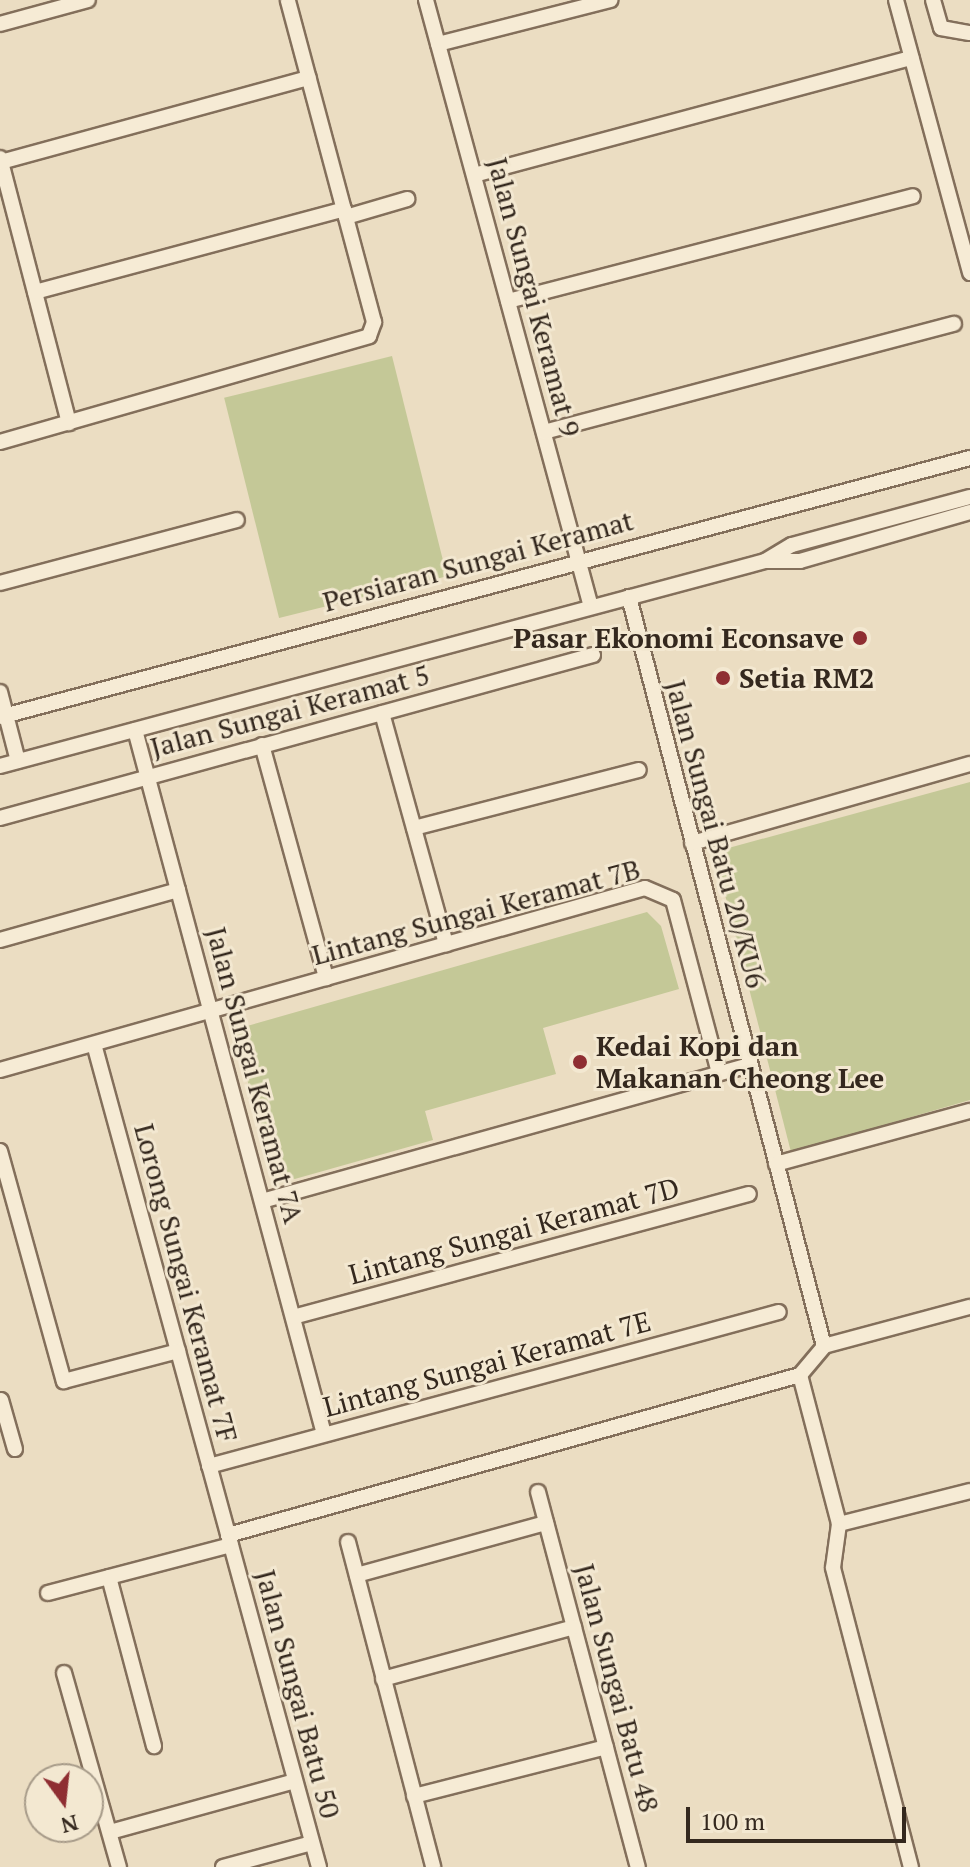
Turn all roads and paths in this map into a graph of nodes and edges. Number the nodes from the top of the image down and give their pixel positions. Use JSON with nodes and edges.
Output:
{"nodes":[{"id":1,"x":88,"y":0,"type":"edge"},
{"id":2,"x":288,"y":0,"type":"edge"},
{"id":3,"x":426,"y":0,"type":"edge"},
{"id":4,"x":610,"y":0,"type":"edge"},
{"id":5,"x":896,"y":0,"type":"edge"},
{"id":6,"x":933,"y":0,"type":"edge"},
{"id":7,"x":0,"y":24,"type":"edge"},
{"id":8,"x":970,"y":33,"type":"edge"},
{"id":9,"x":438,"y":44,"type":"junction"},
{"id":10,"x":912,"y":58,"type":"junction"},
{"id":11,"x":309,"y":78,"type":"junction"},
{"id":12,"x":0,"y":160,"type":"edge"},
{"id":13,"x":474,"y":175,"type":"junction"},
{"id":14,"x":913,"y":196,"type":"dead end"},
{"id":15,"x":407,"y":199,"type":"dead end"},
{"id":16,"x":345,"y":213,"type":"junction"},
{"id":17,"x":970,"y":273,"type":"edge"},
{"id":18,"x":35,"y":292,"type":"junction"},
{"id":19,"x":508,"y":301,"type":"junction"},
{"id":20,"x":954,"y":324,"type":"dead end"},
{"id":21,"x":69,"y":423,"type":"junction"},
{"id":22,"x":544,"y":432,"type":"junction"},
{"id":23,"x":0,"y":442,"type":"edge"},
{"id":24,"x":970,"y":458,"type":"edge"},
{"id":25,"x":970,"y":497,"type":"edge"},
{"id":26,"x":970,"y":512,"type":"edge"},
{"id":27,"x":237,"y":520,"type":"dead end"},
{"id":28,"x":578,"y":560,"type":"junction"},
{"id":29,"x":765,"y":561,"type":"junction"},
{"id":30,"x":0,"y":583,"type":"edge"},
{"id":31,"x":629,"y":597,"type":"junction"},
{"id":32,"x":591,"y":607,"type":"junction"},
{"id":33,"x":593,"y":655,"type":"dead end"},
{"id":34,"x":0,"y":692,"type":"edge"},
{"id":35,"x":382,"y":713,"type":"junction"},
{"id":36,"x":3,"y":716,"type":"edge"},
{"id":37,"x":135,"y":730,"type":"junction"},
{"id":38,"x":262,"y":745,"type":"junction"},
{"id":39,"x":18,"y":761,"type":"junction"},
{"id":40,"x":970,"y":764,"type":"edge"},
{"id":41,"x":0,"y":766,"type":"edge"},
{"id":42,"x":639,"y":770,"type":"dead end"},
{"id":43,"x":148,"y":776,"type":"junction"},
{"id":44,"x":0,"y":818,"type":"edge"},
{"id":45,"x":414,"y":828,"type":"junction"},
{"id":46,"x":692,"y":843,"type":"junction"},
{"id":47,"x":178,"y":890,"type":"junction"},
{"id":48,"x":0,"y":940,"type":"edge"},
{"id":49,"x":446,"y":944,"type":"junction"},
{"id":50,"x":326,"y":978,"type":"junction"},
{"id":51,"x":210,"y":1011,"type":"junction"},
{"id":52,"x":94,"y":1044,"type":"junction"},
{"id":53,"x":749,"y":1065,"type":"junction"},
{"id":54,"x":0,"y":1070,"type":"edge"},
{"id":55,"x":719,"y":1073,"type":"junction"},
{"id":56,"x":970,"y":1111,"type":"edge"},
{"id":57,"x":0,"y":1151,"type":"edge"},
{"id":58,"x":776,"y":1164,"type":"junction"},
{"id":59,"x":749,"y":1194,"type":"dead end"},
{"id":60,"x":262,"y":1201,"type":"junction"},
{"id":61,"x":970,"y":1307,"type":"edge"},
{"id":62,"x":779,"y":1312,"type":"dead end"},
{"id":63,"x":293,"y":1317,"type":"junction"},
{"id":64,"x":824,"y":1346,"type":"junction"},
{"id":65,"x":178,"y":1351,"type":"junction"},
{"id":66,"x":800,"y":1375,"type":"junction"},
{"id":67,"x":1,"y":1400,"type":"edge"},
{"id":68,"x":324,"y":1434,"type":"junction"},
{"id":69,"x":15,"y":1449,"type":"dead end"},
{"id":70,"x":209,"y":1466,"type":"junction"},
{"id":71,"x":970,"y":1491,"type":"edge"},
{"id":72,"x":538,"y":1492,"type":"dead end"},
{"id":73,"x":546,"y":1523,"type":"junction"},
{"id":74,"x":839,"y":1524,"type":"junction"},
{"id":75,"x":229,"y":1540,"type":"junction"},
{"id":76,"x":348,"y":1542,"type":"dead end"},
{"id":77,"x":357,"y":1575,"type":"junction"},
{"id":78,"x":109,"y":1577,"type":"junction"},
{"id":79,"x":48,"y":1593,"type":"dead end"},
{"id":80,"x":574,"y":1627,"type":"junction"},
{"id":81,"x":64,"y":1673,"type":"dead end"},
{"id":82,"x":383,"y":1679,"type":"junction"},
{"id":83,"x":154,"y":1746,"type":"dead end"},
{"id":84,"x":606,"y":1747,"type":"junction"},
{"id":85,"x":295,"y":1781,"type":"junction"},
{"id":86,"x":414,"y":1796,"type":"junction"},
{"id":87,"x":110,"y":1832,"type":"junction"},
{"id":88,"x":312,"y":1843,"type":"junction"},
{"id":89,"x":119,"y":1867,"type":"edge"},
{"id":90,"x":223,"y":1867,"type":"edge"},
{"id":91,"x":319,"y":1867,"type":"edge"},
{"id":92,"x":433,"y":1867,"type":"edge"},
{"id":93,"x":638,"y":1867,"type":"edge"},
{"id":94,"x":911,"y":1867,"type":"edge"}],
"edges":[{"from":1,"to":7,"type":"street"},
{"from":2,"to":11,"type":"street"},
{"from":3,"to":9,"type":"street","name":"Jalan Sungai Keramat 9"},
{"from":4,"to":9,"type":"street"},
{"from":5,"to":10,"type":"street"},
{"from":6,"to":8,"type":"street"},
{"from":9,"to":13,"type":"street","name":"Jalan Sungai Keramat 9"},
{"from":10,"to":13,"type":"street"},
{"from":10,"to":17,"type":"street"},
{"from":11,"to":12,"type":"street"},
{"from":11,"to":16,"type":"street"},
{"from":12,"to":18,"type":"street"},
{"from":13,"to":19,"type":"street","name":"Jalan Sungai Keramat 9"},
{"from":14,"to":19,"type":"street"},
{"from":15,"to":16,"type":"street"},
{"from":16,"to":18,"type":"street"},
{"from":16,"to":21,"type":"street"},
{"from":18,"to":21,"type":"street"},
{"from":19,"to":22,"type":"street","name":"Jalan Sungai Keramat 9"},
{"from":20,"to":22,"type":"street"},
{"from":21,"to":23,"type":"street"},
{"from":22,"to":28,"type":"street","name":"Jalan Sungai Keramat 9"},
{"from":24,"to":28,"type":"street","name":"Persiaran Sungai Keramat"},
{"from":25,"to":29,"type":"street"},
{"from":26,"to":29,"type":"street"},
{"from":27,"to":30,"type":"street"},
{"from":28,"to":32,"type":"street","name":"Jalan Sungai Keramat 9"},
{"from":28,"to":36,"type":"street","name":"Persiaran Sungai Keramat"},
{"from":29,"to":31,"type":"street"},
{"from":31,"to":32,"type":"street"},
{"from":31,"to":46,"type":"street","name":"Jalan Sungai Batu 20/KU6"},
{"from":32,"to":37,"type":"street"},
{"from":33,"to":35,"type":"street","name":"Jalan Sungai Keramat 5"},
{"from":34,"to":36,"type":"street"},
{"from":35,"to":38,"type":"street","name":"Jalan Sungai Keramat 5"},
{"from":35,"to":45,"type":"street"},
{"from":36,"to":39,"type":"street"},
{"from":37,"to":39,"type":"street"},
{"from":37,"to":43,"type":"street","name":"Jalan Sungai Keramat 7A"},
{"from":38,"to":43,"type":"street","name":"Jalan Sungai Keramat 5"},
{"from":38,"to":50,"type":"street"},
{"from":39,"to":41,"type":"street"},
{"from":40,"to":46,"type":"street"},
{"from":42,"to":45,"type":"street"},
{"from":43,"to":44,"type":"street","name":"Jalan Sungai Keramat 5"},
{"from":43,"to":47,"type":"street","name":"Jalan Sungai Keramat 7A"},
{"from":45,"to":49,"type":"street"},
{"from":46,"to":53,"type":"street","name":"Jalan Sungai Batu 20/KU6"},
{"from":47,"to":48,"type":"street"},
{"from":47,"to":51,"type":"street","name":"Jalan Sungai Keramat 7A"},
{"from":49,"to":50,"type":"street","name":"Lintang Sungai Keramat 7B"},
{"from":49,"to":55,"type":"street","name":"Lintang Sungai Keramat 7B"},
{"from":50,"to":51,"type":"street","name":"Lintang Sungai Keramat 7B"},
{"from":51,"to":52,"type":"street","name":"Lintang Sungai Keramat 7B"},
{"from":51,"to":60,"type":"street","name":"Jalan Sungai Keramat 7A"},
{"from":52,"to":54,"type":"street","name":"Lintang Sungai Keramat 7B"},
{"from":52,"to":65,"type":"street","name":"Lorong Sungai Keramat 7F"},
{"from":53,"to":55,"type":"street"},
{"from":53,"to":58,"type":"street","name":"Jalan Sungai Batu 20/KU6"},
{"from":55,"to":60,"type":"street"},
{"from":56,"to":58,"type":"street"},
{"from":57,"to":65,"type":"street"},
{"from":58,"to":64,"type":"street","name":"Jalan Sungai Batu 20/KU6"},
{"from":59,"to":63,"type":"street","name":"Lintang Sungai Keramat 7D"},
{"from":60,"to":63,"type":"street","name":"Jalan Sungai Keramat 7A"},
{"from":61,"to":64,"type":"street"},
{"from":62,"to":68,"type":"street","name":"Lintang Sungai Keramat 7E"},
{"from":63,"to":68,"type":"street","name":"Jalan Sungai Keramat 7A"},
{"from":64,"to":66,"type":"street"},
{"from":65,"to":70,"type":"street","name":"Lorong Sungai Keramat 7F"},
{"from":66,"to":74,"type":"street"},
{"from":66,"to":75,"type":"street"},
{"from":67,"to":69,"type":"street"},
{"from":68,"to":70,"type":"street","name":"Lintang Sungai Keramat 7E"},
{"from":70,"to":75,"type":"street","name":"Lorong Sungai Keramat 7F"},
{"from":71,"to":74,"type":"street"},
{"from":72,"to":73,"type":"street","name":"Jalan Sungai Batu 48"},
{"from":73,"to":77,"type":"street"},
{"from":73,"to":80,"type":"street","name":"Jalan Sungai Batu 48"},
{"from":74,"to":94,"type":"street"},
{"from":75,"to":78,"type":"street"},
{"from":75,"to":85,"type":"street","name":"Jalan Sungai Batu 50"},
{"from":76,"to":77,"type":"street"},
{"from":77,"to":82,"type":"street"},
{"from":78,"to":79,"type":"street"},
{"from":78,"to":83,"type":"street"},
{"from":80,"to":82,"type":"street"},
{"from":80,"to":84,"type":"street","name":"Jalan Sungai Batu 48"},
{"from":81,"to":87,"type":"street"},
{"from":82,"to":86,"type":"street"},
{"from":84,"to":86,"type":"street"},
{"from":84,"to":93,"type":"street","name":"Jalan Sungai Batu 48"},
{"from":85,"to":87,"type":"street"},
{"from":85,"to":88,"type":"street","name":"Jalan Sungai Batu 50"},
{"from":86,"to":92,"type":"street"},
{"from":87,"to":89,"type":"street"},
{"from":88,"to":90,"type":"street"},
{"from":88,"to":91,"type":"street","name":"Jalan Sungai Batu 50"}]}
